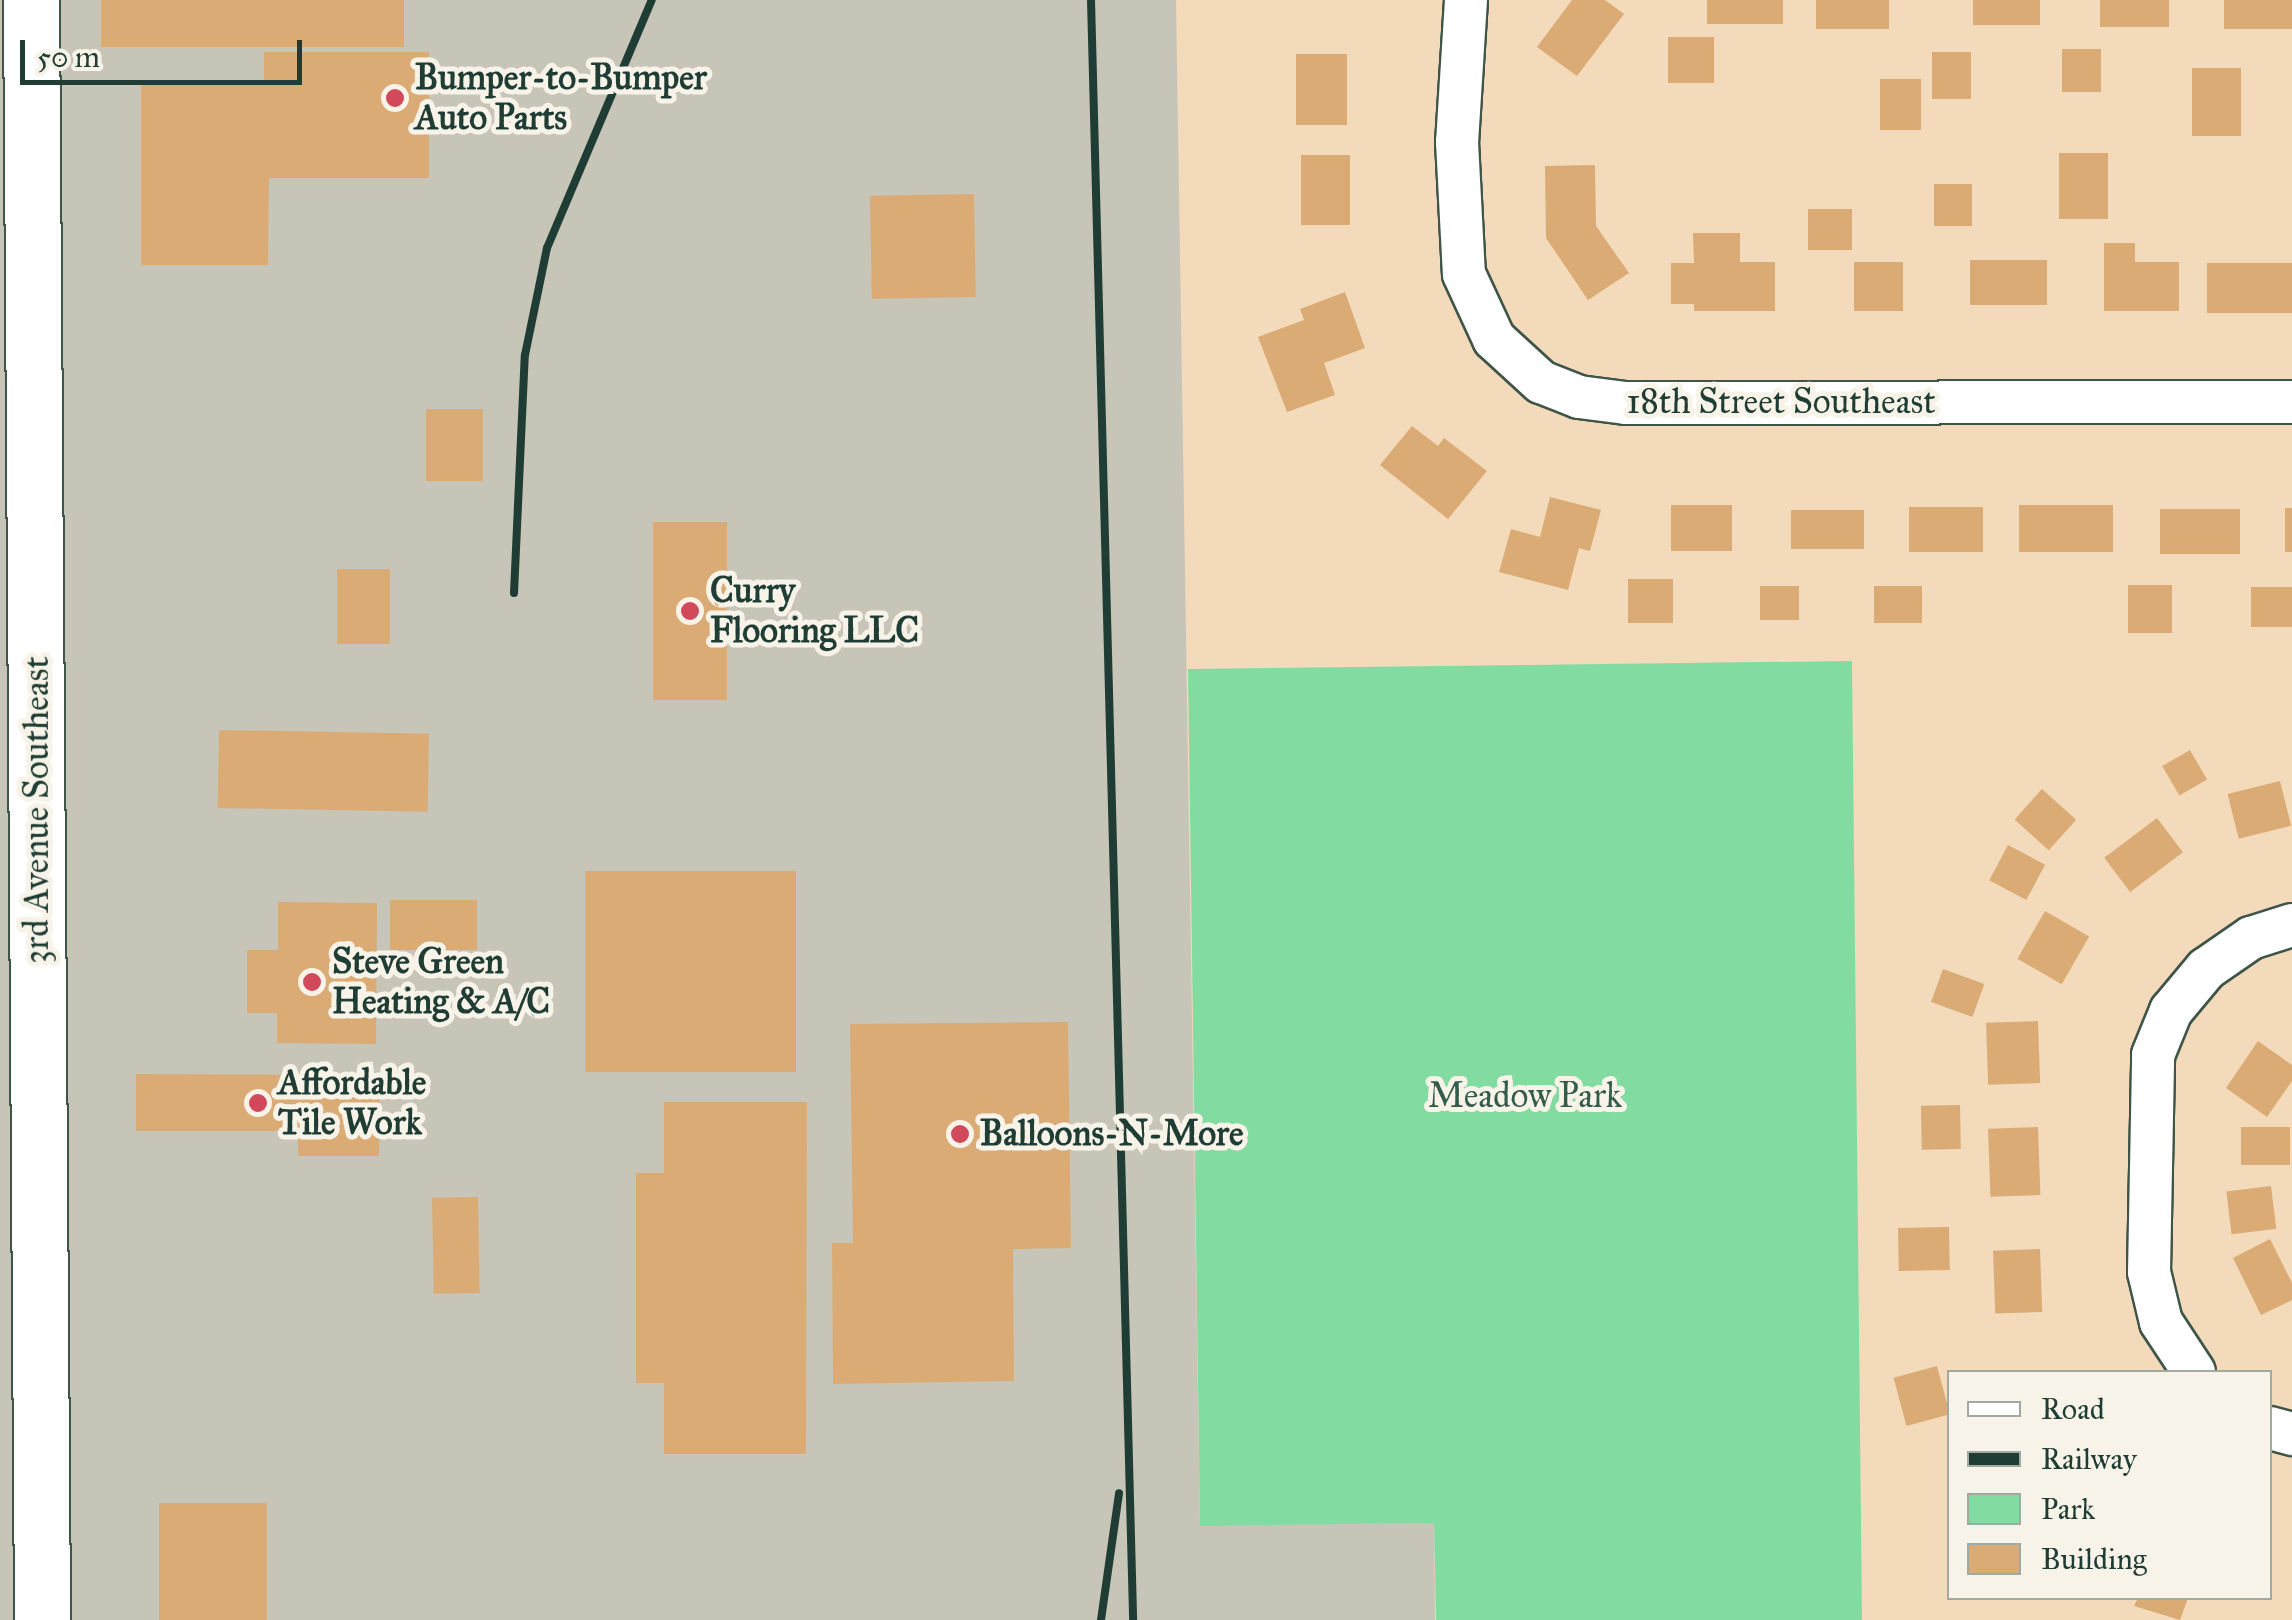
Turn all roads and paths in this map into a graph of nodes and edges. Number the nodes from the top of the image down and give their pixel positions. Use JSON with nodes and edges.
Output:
{"nodes":[{"id":1,"x":31,"y":0,"type":"edge"},
{"id":2,"x":1466,"y":0,"type":"edge"},
{"id":3,"x":2292,"y":402,"type":"edge"},
{"id":4,"x":18,"y":782,"type":"edge"},
{"id":5,"x":2292,"y":925,"type":"edge"},
{"id":6,"x":2193,"y":1370,"type":"edge"},
{"id":7,"x":42,"y":1620,"type":"edge"}],
"edges":[{"from":1,"to":4,"type":"main road","name":"3rd Avenue Southeast"},
{"from":2,"to":3,"type":"street","name":"18th Street Southeast"},
{"from":4,"to":7,"type":"main road","name":"3rd Avenue Southeast"},
{"from":5,"to":6,"type":"street"}]}
